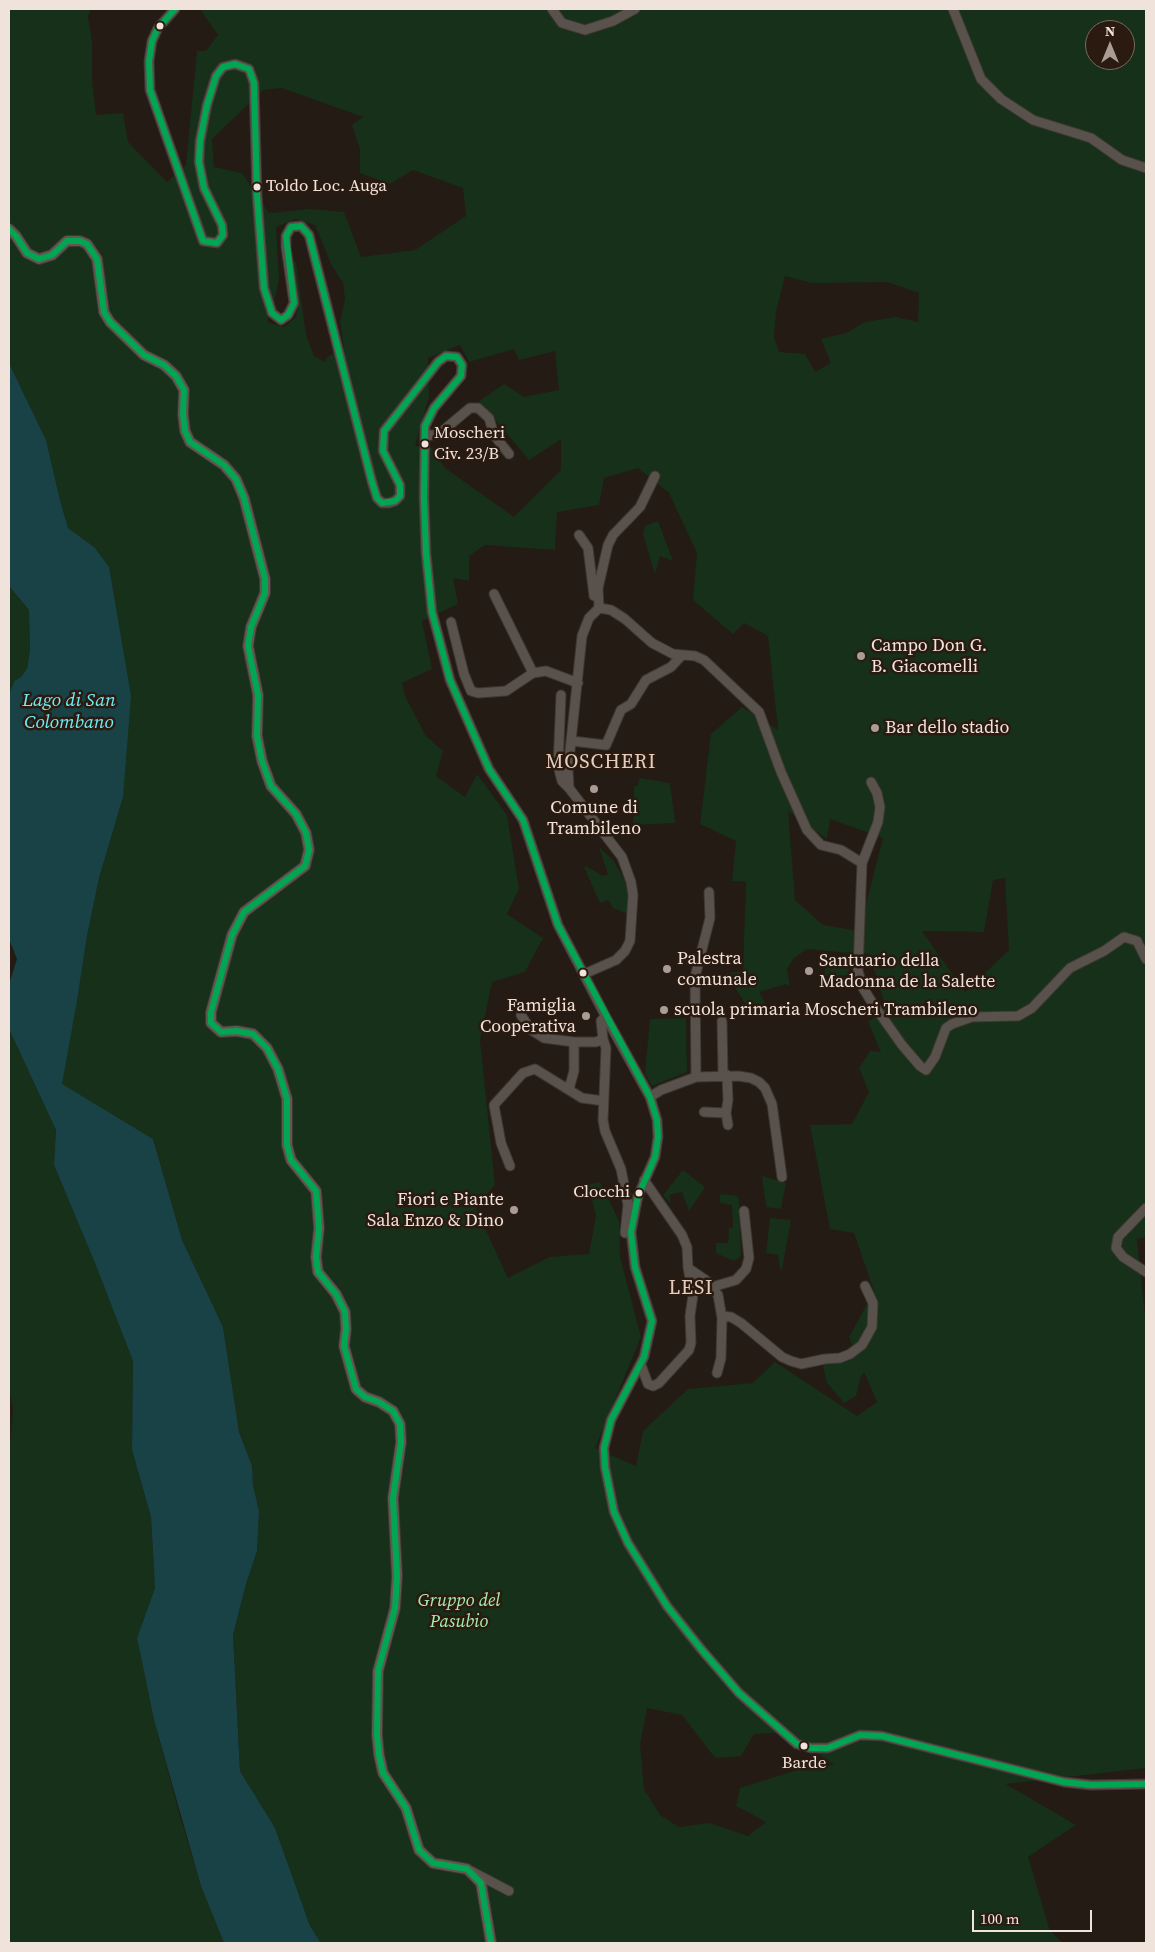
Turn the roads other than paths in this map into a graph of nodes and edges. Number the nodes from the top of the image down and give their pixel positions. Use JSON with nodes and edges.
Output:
{"nodes":[{"id":1,"x":175,"y":9,"type":"edge"},
{"id":2,"x":552,"y":9,"type":"edge"},
{"id":3,"x":635,"y":9,"type":"edge"},
{"id":4,"x":952,"y":9,"type":"edge"},
{"id":5,"x":1146,"y":168,"type":"edge"},
{"id":6,"x":9,"y":229,"type":"edge"},
{"id":7,"x":425,"y":436,"type":"junction"},
{"id":8,"x":509,"y":454,"type":"dead end"},
{"id":9,"x":655,"y":476,"type":"dead end"},
{"id":10,"x":579,"y":535,"type":"dead end"},
{"id":11,"x":494,"y":594,"type":"dead end"},
{"id":12,"x":599,"y":606,"type":"junction"},
{"id":13,"x":451,"y":622,"type":"dead end"},
{"id":14,"x":682,"y":655,"type":"junction"},
{"id":15,"x":533,"y":673,"type":"junction"},
{"id":16,"x":578,"y":684,"type":"junction"},
{"id":17,"x":561,"y":695,"type":"dead end"},
{"id":18,"x":572,"y":741,"type":"junction"},
{"id":19,"x":871,"y":782,"type":"dead end"},
{"id":20,"x":569,"y":788,"type":"junction"},
{"id":21,"x":862,"y":863,"type":"junction"},
{"id":22,"x":708,"y":892,"type":"dead end"},
{"id":23,"x":1146,"y":959,"type":"edge"},
{"id":24,"x":584,"y":974,"type":"junction"},
{"id":25,"x":521,"y":1015,"type":"dead end"},
{"id":26,"x":607,"y":1019,"type":"junction"},
{"id":27,"x":722,"y":1021,"type":"dead end"},
{"id":28,"x":603,"y":1039,"type":"junction"},
{"id":29,"x":574,"y":1042,"type":"junction"},
{"id":30,"x":725,"y":1075,"type":"junction"},
{"id":31,"x":696,"y":1077,"type":"junction"},
{"id":32,"x":569,"y":1089,"type":"junction"},
{"id":33,"x":650,"y":1096,"type":"junction"},
{"id":34,"x":604,"y":1100,"type":"junction"},
{"id":35,"x":704,"y":1112,"type":"dead end"},
{"id":36,"x":726,"y":1113,"type":"junction"},
{"id":37,"x":728,"y":1125,"type":"dead end"},
{"id":38,"x":510,"y":1166,"type":"dead end"},
{"id":39,"x":782,"y":1177,"type":"dead end"},
{"id":40,"x":644,"y":1180,"type":"junction"},
{"id":41,"x":1146,"y":1208,"type":"edge"},
{"id":42,"x":744,"y":1211,"type":"dead end"},
{"id":43,"x":635,"y":1267,"type":"junction"},
{"id":44,"x":688,"y":1268,"type":"junction"},
{"id":45,"x":1146,"y":1272,"type":"edge"},
{"id":46,"x":866,"y":1286,"type":"dead end"},
{"id":47,"x":712,"y":1287,"type":"junction"},
{"id":48,"x":694,"y":1288,"type":"junction"},
{"id":49,"x":722,"y":1316,"type":"junction"},
{"id":50,"x":641,"y":1365,"type":"junction"},
{"id":51,"x":717,"y":1373,"type":"dead end"},
{"id":52,"x":1146,"y":1784,"type":"edge"},
{"id":53,"x":467,"y":1869,"type":"junction"},
{"id":54,"x":509,"y":1890,"type":"dead end"},
{"id":55,"x":491,"y":1943,"type":"edge"}],
"edges":[{"from":1,"to":7,"type":"street"},
{"from":2,"to":3,"type":"street"},
{"from":4,"to":5,"type":"street"},
{"from":6,"to":53,"type":"main road"},
{"from":7,"to":8,"type":"street"},
{"from":7,"to":24,"type":"street"},
{"from":9,"to":12,"type":"street"},
{"from":10,"to":12,"type":"street"},
{"from":11,"to":15,"type":"street"},
{"from":12,"to":14,"type":"street"},
{"from":12,"to":16,"type":"street"},
{"from":13,"to":15,"type":"street"},
{"from":14,"to":18,"type":"street"},
{"from":14,"to":21,"type":"street"},
{"from":15,"to":16,"type":"street"},
{"from":16,"to":18,"type":"street"},
{"from":17,"to":20,"type":"street"},
{"from":18,"to":20,"type":"street"},
{"from":19,"to":21,"type":"street"},
{"from":20,"to":24,"type":"street"},
{"from":21,"to":23,"type":"street"},
{"from":22,"to":31,"type":"street"},
{"from":24,"to":26,"type":"street"},
{"from":25,"to":29,"type":"street"},
{"from":26,"to":28,"type":"street"},
{"from":26,"to":33,"type":"street"},
{"from":27,"to":30,"type":"street"},
{"from":28,"to":29,"type":"street"},
{"from":28,"to":34,"type":"street"},
{"from":29,"to":32,"type":"street"},
{"from":30,"to":31,"type":"street"},
{"from":30,"to":36,"type":"street"},
{"from":30,"to":39,"type":"street"},
{"from":31,"to":33,"type":"street"},
{"from":32,"to":34,"type":"street"},
{"from":32,"to":38,"type":"street"},
{"from":33,"to":40,"type":"street"},
{"from":34,"to":43,"type":"street"},
{"from":35,"to":36,"type":"street"},
{"from":36,"to":37,"type":"street"},
{"from":40,"to":43,"type":"street"},
{"from":40,"to":44,"type":"street"},
{"from":41,"to":45,"type":"street"},
{"from":42,"to":47,"type":"street"},
{"from":43,"to":50,"type":"street"},
{"from":44,"to":47,"type":"street"},
{"from":44,"to":48,"type":"street"},
{"from":46,"to":49,"type":"street"},
{"from":47,"to":48,"type":"street"},
{"from":47,"to":49,"type":"street"},
{"from":48,"to":50,"type":"street"},
{"from":49,"to":51,"type":"street"},
{"from":50,"to":52,"type":"street"},
{"from":53,"to":54,"type":"street"},
{"from":53,"to":55,"type":"main road"}]}
